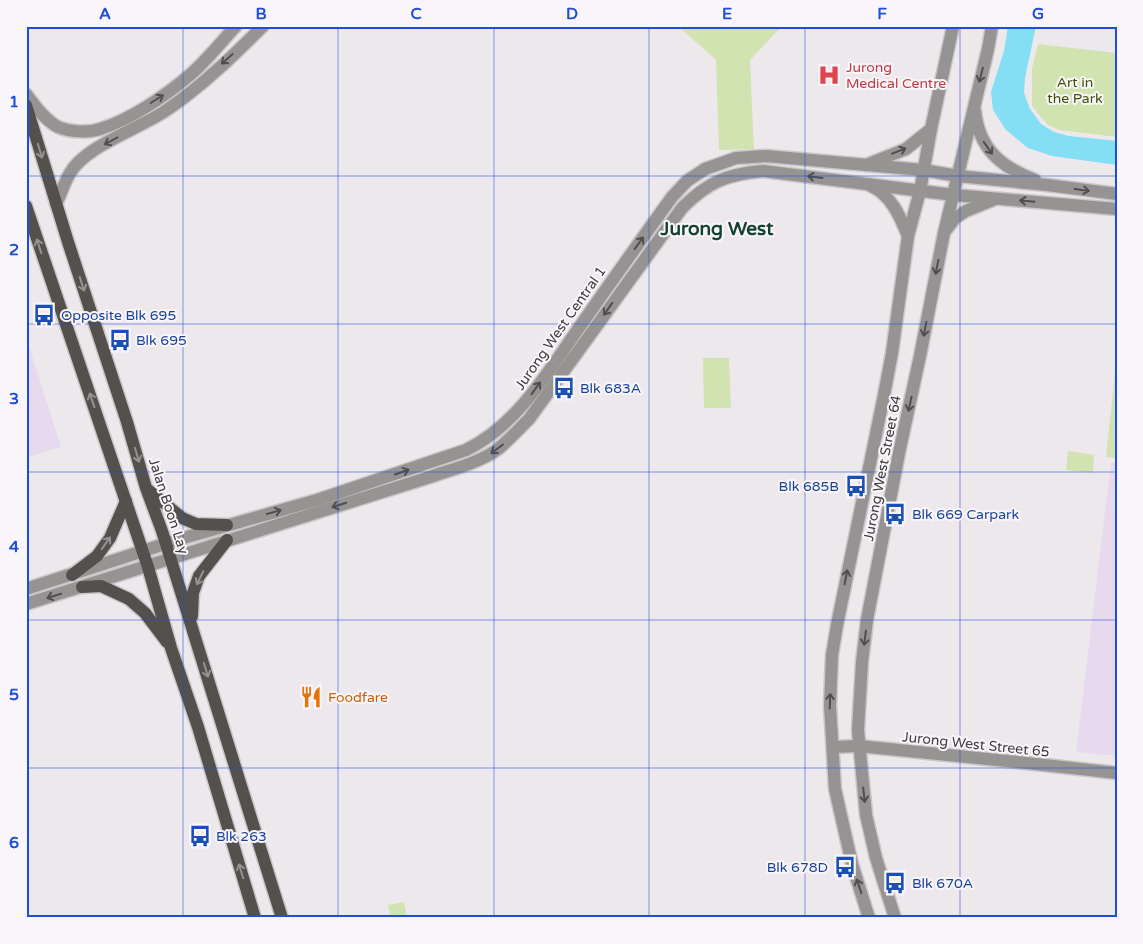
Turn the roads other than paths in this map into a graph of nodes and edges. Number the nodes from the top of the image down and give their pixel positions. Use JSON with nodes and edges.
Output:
{"nodes":[{"id":1,"x":236,"y":26,"type":"edge"},
{"id":2,"x":263,"y":26,"type":"edge"},
{"id":3,"x":992,"y":26,"type":"edge"},
{"id":4,"x":952,"y":27,"type":"edge"},
{"id":5,"x":26,"y":94,"type":"edge"},
{"id":6,"x":974,"y":102,"type":"junction"},
{"id":7,"x":26,"y":104,"type":"edge"},
{"id":8,"x":931,"y":129,"type":"junction"},
{"id":9,"x":864,"y":166,"type":"junction"},
{"id":10,"x":923,"y":170,"type":"junction"},
{"id":11,"x":958,"y":176,"type":"junction"},
{"id":12,"x":864,"y":183,"type":"junction"},
{"id":13,"x":1047,"y":185,"type":"junction"},
{"id":14,"x":920,"y":191,"type":"junction"},
{"id":15,"x":1117,"y":194,"type":"edge"},
{"id":16,"x":954,"y":195,"type":"junction"},
{"id":17,"x":1003,"y":199,"type":"junction"},
{"id":18,"x":56,"y":204,"type":"junction"},
{"id":19,"x":26,"y":206,"type":"edge"},
{"id":20,"x":1117,"y":209,"type":"edge"},
{"id":21,"x":944,"y":233,"type":"junction"},
{"id":22,"x":908,"y":236,"type":"junction"},
{"id":23,"x":146,"y":488,"type":"junction"},
{"id":24,"x":126,"y":501,"type":"junction"},
{"id":25,"x":226,"y":525,"type":"junction"},
{"id":26,"x":227,"y":540,"type":"junction"},
{"id":27,"x":166,"y":544,"type":"junction"},
{"id":28,"x":142,"y":552,"type":"junction"},
{"id":29,"x":170,"y":558,"type":"junction"},
{"id":30,"x":148,"y":567,"type":"junction"},
{"id":31,"x":72,"y":575,"type":"junction"},
{"id":32,"x":82,"y":588,"type":"junction"},
{"id":33,"x":26,"y":589,"type":"edge"},
{"id":34,"x":26,"y":604,"type":"edge"},
{"id":35,"x":191,"y":624,"type":"junction"},
{"id":36,"x":171,"y":648,"type":"junction"},
{"id":37,"x":860,"y":746,"type":"junction"},
{"id":38,"x":833,"y":747,"type":"junction"},
{"id":39,"x":1117,"y":774,"type":"edge"},
{"id":40,"x":255,"y":918,"type":"edge"},
{"id":41,"x":282,"y":918,"type":"edge"},
{"id":42,"x":869,"y":918,"type":"edge"},
{"id":43,"x":895,"y":918,"type":"edge"}],
"edges":[{"from":5,"to":1,"type":"street","one_way":true},
{"from":2,"to":18,"type":"street","one_way":true},
{"from":3,"to":6,"type":"street","name":"Jurong West Street 64","one_way":true},
{"from":4,"to":8,"type":"street","name":"Jurong West Street 64"},
{"from":6,"to":11,"type":"street","name":"Jurong West Street 64"},
{"from":6,"to":13,"type":"street","one_way":true},
{"from":7,"to":18,"type":"main road","name":"Jalan Boon Lay","one_way":true},
{"from":9,"to":8,"type":"street","one_way":true},
{"from":8,"to":10,"type":"street","name":"Jurong West Street 64"},
{"from":9,"to":10,"type":"street","name":"Jurong West Central 1"},
{"from":25,"to":9,"type":"street","name":"Jurong West Central 1","one_way":true},
{"from":10,"to":11,"type":"street","name":"Jurong West Central 1"},
{"from":10,"to":14,"type":"street","name":"Jurong West Street 64"},
{"from":11,"to":13,"type":"street","name":"Jurong West Central 1"},
{"from":11,"to":16,"type":"street","name":"Jurong West Street 64"},
{"from":12,"to":14,"type":"street","name":"Jurong West Central 1"},
{"from":12,"to":22,"type":"street"},
{"from":12,"to":26,"type":"street","name":"Jurong West Central 1","one_way":true},
{"from":13,"to":15,"type":"street","one_way":true},
{"from":14,"to":16,"type":"street","name":"Jurong West Central 1"},
{"from":14,"to":22,"type":"street","name":"Jurong West Street 64"},
{"from":16,"to":17,"type":"street","name":"Jurong West Central 1"},
{"from":16,"to":21,"type":"street","name":"Jurong West Street 64"},
{"from":20,"to":17,"type":"street","name":"Jurong West Central 1","one_way":true},
{"from":17,"to":21,"type":"street"},
{"from":18,"to":23,"type":"main road","name":"Jalan Boon Lay","one_way":true},
{"from":24,"to":19,"type":"main road","one_way":true},
{"from":21,"to":37,"type":"street","name":"Jurong West Street 64","one_way":true},
{"from":38,"to":22,"type":"street","name":"Jurong West Street 64","one_way":true},
{"from":23,"to":25,"type":"main road"},
{"from":23,"to":27,"type":"main road","name":"Jalan Boon Lay"},
{"from":24,"to":28,"type":"main road"},
{"from":31,"to":24,"type":"main road","one_way":true},
{"from":25,"to":27,"type":"street","name":"Jurong West Central 1"},
{"from":26,"to":29,"type":"street","name":"Jurong West Central 1"},
{"from":26,"to":35,"type":"main road","one_way":true},
{"from":27,"to":28,"type":"street","name":"Jurong West Central 1"},
{"from":27,"to":29,"type":"main road","name":"Jalan Boon Lay"},
{"from":28,"to":30,"type":"main road"},
{"from":28,"to":31,"type":"street","name":"Jurong West Central 1"},
{"from":29,"to":30,"type":"street","name":"Jurong West Central 1"},
{"from":29,"to":35,"type":"main road","name":"Jalan Boon Lay"},
{"from":30,"to":32,"type":"street","name":"Jurong West Central 1"},
{"from":30,"to":36,"type":"main road"},
{"from":31,"to":33,"type":"street","name":"Jurong West Central 1"},
{"from":32,"to":34,"type":"street","name":"Jurong West Central 1","one_way":true},
{"from":32,"to":36,"type":"main road"},
{"from":35,"to":41,"type":"main road","name":"Jalan Boon Lay","one_way":true},
{"from":40,"to":36,"type":"main road","one_way":true},
{"from":37,"to":38,"type":"street","name":"Jurong West Street 65"},
{"from":37,"to":39,"type":"street","name":"Jurong West Street 65"},
{"from":37,"to":43,"type":"street","name":"Jurong West Street 64","one_way":true},
{"from":42,"to":38,"type":"street","name":"Jurong West Street 64","one_way":true}]}
